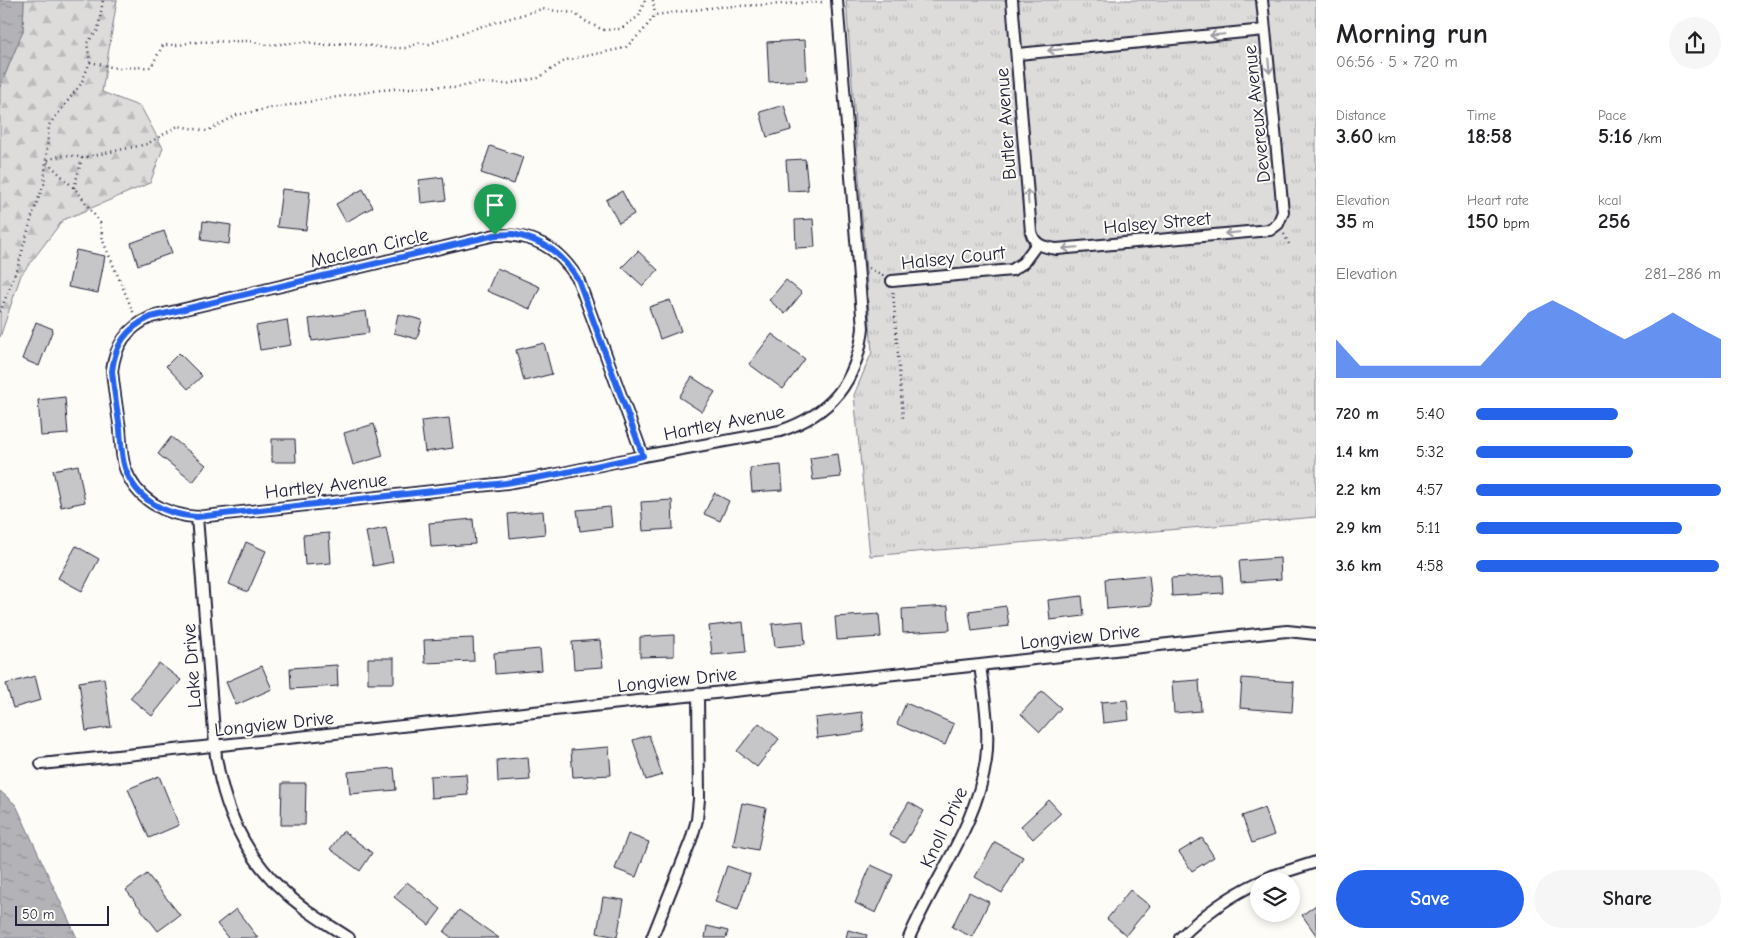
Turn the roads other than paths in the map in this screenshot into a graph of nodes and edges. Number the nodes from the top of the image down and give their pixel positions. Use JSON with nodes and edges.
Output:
{"nodes":[{"id":1,"x":837,"y":0,"type":"edge"},
{"id":2,"x":1012,"y":0,"type":"edge"},
{"id":3,"x":1262,"y":0,"type":"edge"},
{"id":4,"x":1265,"y":30,"type":"junction"},
{"id":5,"x":1018,"y":54,"type":"junction"},
{"id":6,"x":1278,"y":224,"type":"joint"},
{"id":7,"x":1037,"y":244,"type":"junction"},
{"id":8,"x":892,"y":281,"type":"road end"},
{"id":9,"x":643,"y":456,"type":"junction"},
{"id":10,"x":132,"y":482,"type":"joint"},
{"id":11,"x":197,"y":517,"type":"junction"},
{"id":12,"x":1316,"y":634,"type":"edge"},
{"id":13,"x":980,"y":665,"type":"junction"},
{"id":14,"x":698,"y":694,"type":"junction"},
{"id":15,"x":215,"y":747,"type":"junction"},
{"id":16,"x":41,"y":764,"type":"dead end"},
{"id":17,"x":1316,"y":862,"type":"edge"},
{"id":18,"x":1288,"y":872,"type":"edge"},
{"id":19,"x":1250,"y":886,"type":"edge"},
{"id":20,"x":349,"y":938,"type":"edge"},
{"id":21,"x":652,"y":938,"type":"edge"},
{"id":22,"x":909,"y":938,"type":"edge"},
{"id":23,"x":1180,"y":938,"type":"edge"}],
"edges":[{"from":1,"to":9,"type":"street","name":"Hartley Avenue"},
{"from":2,"to":5,"type":"street","name":"Butler Avenue"},
{"from":3,"to":4,"type":"street","name":"Devereux Avenue"},
{"from":4,"to":5,"type":"street","one_way":true},
{"from":4,"to":6,"type":"street","name":"Devereux Avenue","one_way":true},
{"from":7,"to":5,"type":"street","name":"Butler Avenue","one_way":true},
{"from":6,"to":7,"type":"street","name":"Halsey Street","one_way":true},
{"from":7,"to":8,"type":"street","name":"Halsey Court"},
{"from":9,"to":10,"type":"street","name":"Maclean Circle"},
{"from":9,"to":11,"type":"street","name":"Hartley Avenue"},
{"from":10,"to":11,"type":"street","name":"Hartley Avenue"},
{"from":11,"to":15,"type":"street","name":"Lake Drive"},
{"from":12,"to":13,"type":"street","name":"Longview Drive"},
{"from":13,"to":14,"type":"street","name":"Longview Drive"},
{"from":13,"to":22,"type":"street","name":"Knoll Drive"},
{"from":14,"to":15,"type":"street","name":"Longview Drive"},
{"from":14,"to":21,"type":"street"},
{"from":15,"to":16,"type":"street","name":"Longview Drive"},
{"from":15,"to":20,"type":"street","name":"Lake Drive"},
{"from":17,"to":18,"type":"street"},
{"from":19,"to":23,"type":"street"}]}
